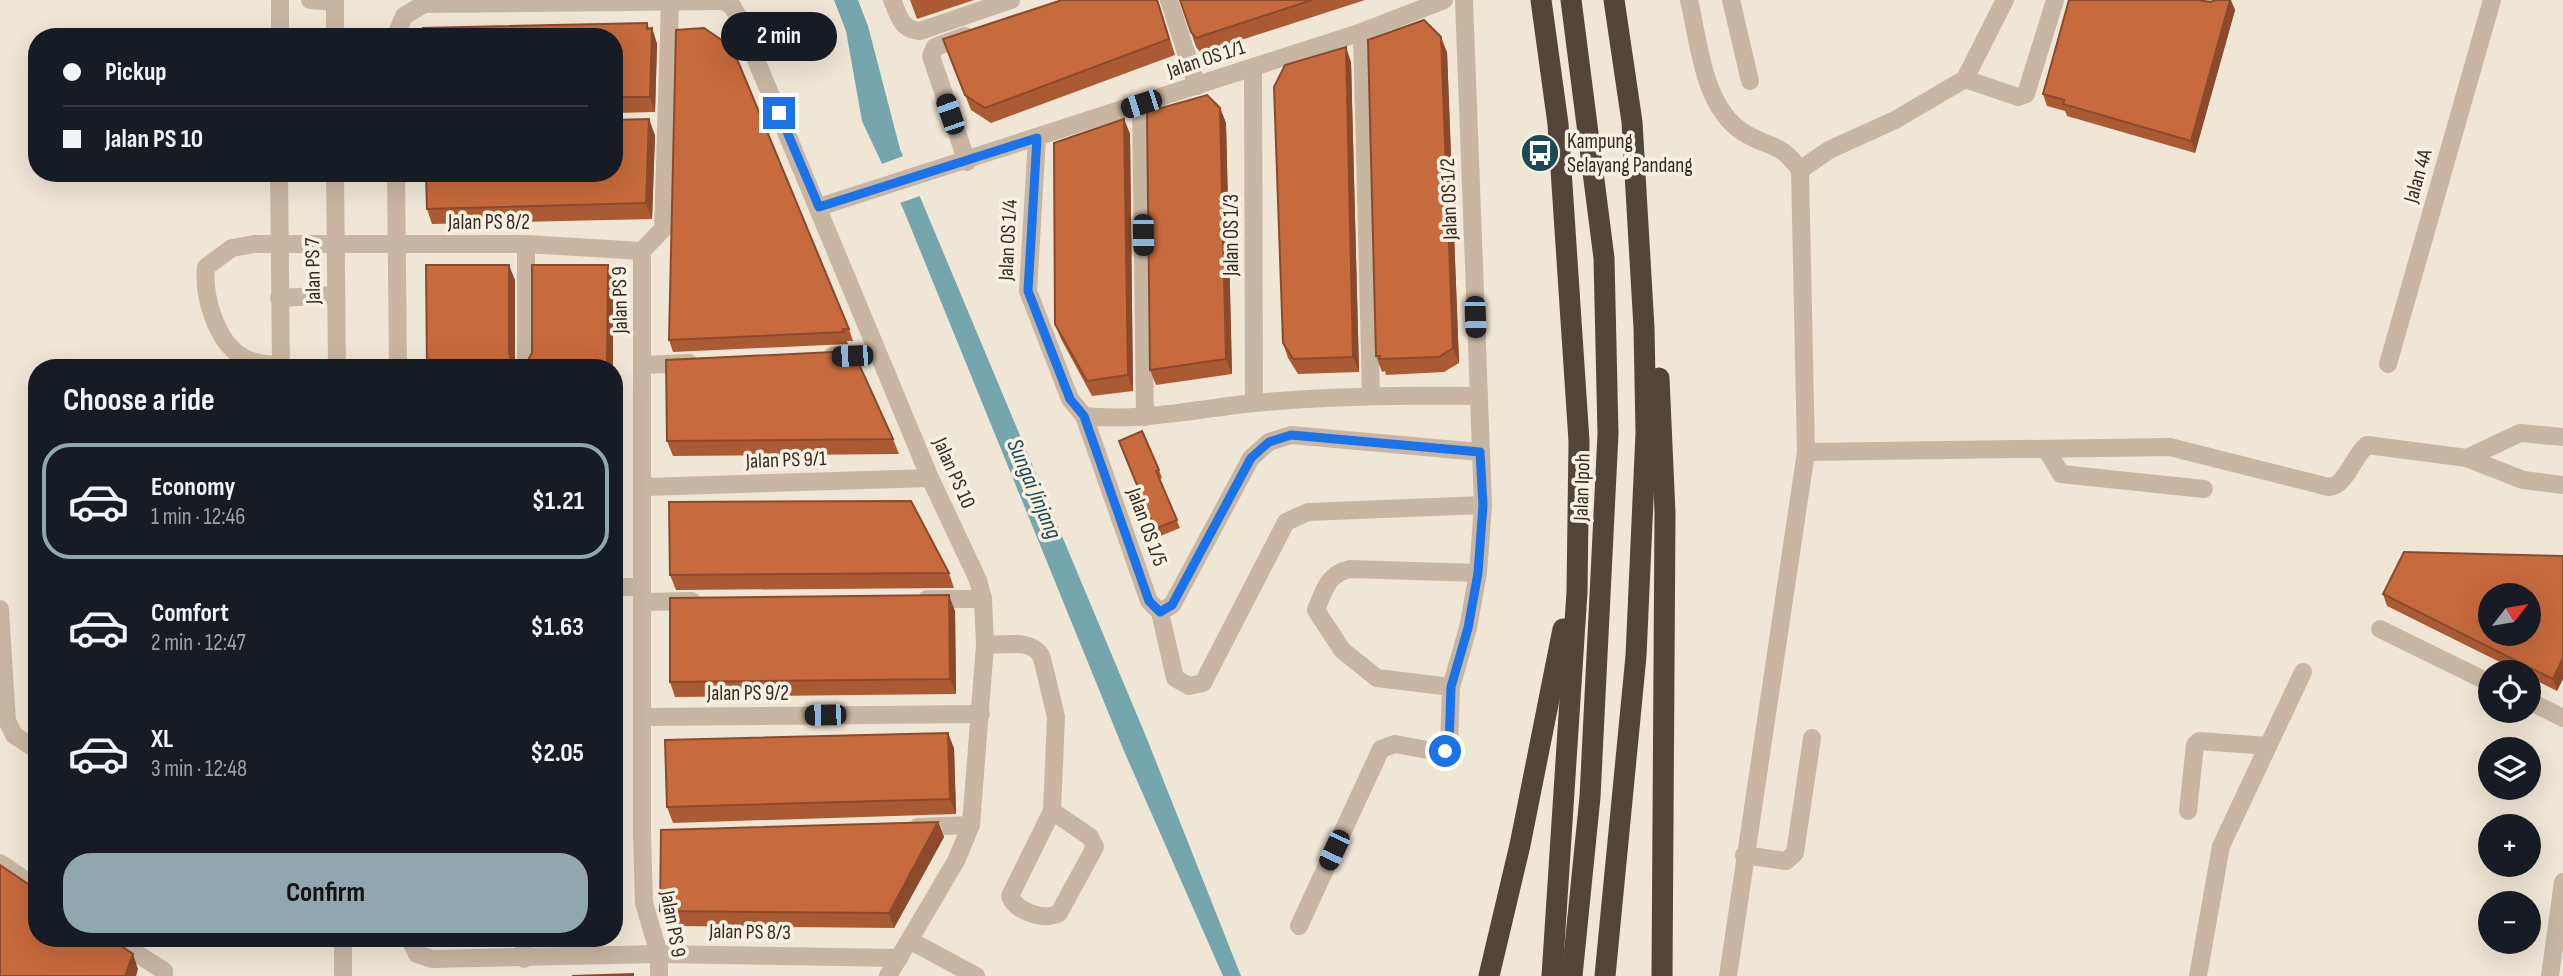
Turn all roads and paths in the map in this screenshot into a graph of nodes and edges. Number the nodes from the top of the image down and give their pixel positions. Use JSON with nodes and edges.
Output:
{"nodes":[{"id":1,"x":280,"y":0,"type":"edge"},
{"id":2,"x":310,"y":0,"type":"edge"},
{"id":3,"x":892,"y":0,"type":"edge"},
{"id":4,"x":1011,"y":0,"type":"edge"},
{"id":5,"x":1168,"y":0,"type":"edge"},
{"id":6,"x":1444,"y":0,"type":"edge"},
{"id":7,"x":1464,"y":0,"type":"edge"},
{"id":8,"x":1541,"y":0,"type":"edge"},
{"id":9,"x":1571,"y":0,"type":"edge"},
{"id":10,"x":1614,"y":0,"type":"edge"},
{"id":11,"x":1689,"y":0,"type":"edge"},
{"id":12,"x":1731,"y":0,"type":"edge"},
{"id":13,"x":2006,"y":0,"type":"edge"},
{"id":14,"x":2055,"y":0,"type":"edge"},
{"id":15,"x":2201,"y":0,"type":"edge"},
{"id":16,"x":2222,"y":0,"type":"edge"},
{"id":17,"x":2493,"y":0,"type":"edge"},
{"id":18,"x":335,"y":1,"type":"edge"},
{"id":19,"x":724,"y":1,"type":"edge"},
{"id":20,"x":670,"y":2,"type":"junction"},
{"id":21,"x":280,"y":28,"type":"edge"},
{"id":22,"x":335,"y":28,"type":"edge"},
{"id":23,"x":399,"y":28,"type":"edge"},
{"id":24,"x":976,"y":32,"type":"edge"},
{"id":25,"x":1362,"y":32,"type":"junction"},
{"id":26,"x":1253,"y":68,"type":"junction"},
{"id":27,"x":1965,"y":79,"type":"junction"},
{"id":28,"x":1750,"y":81,"type":"dead end"},
{"id":29,"x":1197,"y":86,"type":"junction"},
{"id":30,"x":1141,"y":104,"type":"junction"},
{"id":31,"x":1632,"y":122,"type":"junction"},
{"id":32,"x":1037,"y":138,"type":"junction"},
{"id":33,"x":967,"y":162,"type":"junction"},
{"id":34,"x":1800,"y":170,"type":"junction"},
{"id":35,"x":279,"y":182,"type":"edge"},
{"id":36,"x":335,"y":182,"type":"edge"},
{"id":37,"x":396,"y":182,"type":"edge"},
{"id":38,"x":819,"y":207,"type":"junction"},
{"id":39,"x":397,"y":244,"type":"junction"},
{"id":40,"x":526,"y":244,"type":"junction"},
{"id":41,"x":335,"y":245,"type":"junction"},
{"id":42,"x":279,"y":246,"type":"junction"},
{"id":43,"x":642,"y":251,"type":"junction"},
{"id":44,"x":336,"y":295,"type":"junction"},
{"id":45,"x":279,"y":298,"type":"junction"},
{"id":46,"x":878,"y":354,"type":"junction"},
{"id":47,"x":809,"y":358,"type":"edge"},
{"id":48,"x":249,"y":359,"type":"edge"},
{"id":49,"x":281,"y":359,"type":"edge"},
{"id":50,"x":337,"y":359,"type":"edge"},
{"id":51,"x":398,"y":359,"type":"edge"},
{"id":52,"x":526,"y":359,"type":"edge"},
{"id":53,"x":712,"y":362,"type":"edge"},
{"id":54,"x":2388,"y":364,"type":"dead end"},
{"id":55,"x":643,"y":365,"type":"junction"},
{"id":56,"x":1371,"y":395,"type":"junction"},
{"id":57,"x":1478,"y":396,"type":"junction"},
{"id":58,"x":1254,"y":403,"type":"junction"},
{"id":59,"x":1084,"y":416,"type":"junction"},
{"id":60,"x":1146,"y":417,"type":"junction"},
{"id":61,"x":2563,"y":437,"type":"edge"},
{"id":62,"x":1579,"y":441,"type":"junction"},
{"id":63,"x":2046,"y":449,"type":"junction"},
{"id":64,"x":1480,"y":452,"type":"junction"},
{"id":65,"x":1806,"y":452,"type":"junction"},
{"id":66,"x":2467,"y":458,"type":"junction"},
{"id":67,"x":929,"y":478,"type":"junction"},
{"id":68,"x":2563,"y":485,"type":"edge"},
{"id":69,"x":644,"y":487,"type":"junction"},
{"id":70,"x":2204,"y":489,"type":"dead end"},
{"id":71,"x":1483,"y":505,"type":"junction"},
{"id":72,"x":1478,"y":573,"type":"junction"},
{"id":73,"x":623,"y":589,"type":"edge"},
{"id":74,"x":643,"y":594,"type":"junction"},
{"id":75,"x":983,"y":599,"type":"junction"},
{"id":76,"x":915,"y":600,"type":"edge"},
{"id":77,"x":711,"y":601,"type":"edge"},
{"id":78,"x":0,"y":609,"type":"edge"},
{"id":79,"x":1160,"y":612,"type":"junction"},
{"id":80,"x":0,"y":617,"type":"edge"},
{"id":81,"x":2380,"y":629,"type":"dead end"},
{"id":82,"x":985,"y":645,"type":"junction"},
{"id":83,"x":2303,"y":672,"type":"dead end"},
{"id":84,"x":2478,"y":677,"type":"edge"},
{"id":85,"x":1451,"y":687,"type":"junction"},
{"id":86,"x":2541,"y":707,"type":"edge"},
{"id":87,"x":981,"y":714,"type":"junction"},
{"id":88,"x":643,"y":717,"type":"junction"},
{"id":89,"x":2563,"y":717,"type":"edge"},
{"id":90,"x":7,"y":737,"type":"edge"},
{"id":91,"x":1812,"y":738,"type":"dead end"},
{"id":92,"x":28,"y":746,"type":"edge"},
{"id":93,"x":2268,"y":746,"type":"junction"},
{"id":94,"x":1052,"y":811,"type":"junction"},
{"id":95,"x":2188,"y":811,"type":"dead end"},
{"id":96,"x":971,"y":825,"type":"junction"},
{"id":97,"x":903,"y":827,"type":"edge"},
{"id":98,"x":1744,"y":855,"type":"junction"},
{"id":99,"x":0,"y":863,"type":"edge"},
{"id":100,"x":28,"y":882,"type":"edge"},
{"id":101,"x":2563,"y":882,"type":"edge"},
{"id":102,"x":1299,"y":926,"type":"dead end"},
{"id":103,"x":911,"y":941,"type":"junction"},
{"id":104,"x":128,"y":947,"type":"edge"},
{"id":105,"x":343,"y":947,"type":"edge"},
{"id":106,"x":414,"y":947,"type":"edge"},
{"id":107,"x":524,"y":947,"type":"edge"},
{"id":108,"x":659,"y":954,"type":"junction"},
{"id":109,"x":899,"y":958,"type":"junction"},
{"id":110,"x":524,"y":959,"type":"junction"},
{"id":111,"x":164,"y":976,"type":"edge"},
{"id":112,"x":343,"y":976,"type":"edge"},
{"id":113,"x":659,"y":976,"type":"edge"},
{"id":114,"x":888,"y":976,"type":"edge"},
{"id":115,"x":976,"y":976,"type":"edge"},
{"id":116,"x":1489,"y":976,"type":"edge"},
{"id":117,"x":1552,"y":976,"type":"edge"},
{"id":118,"x":1572,"y":976,"type":"edge"},
{"id":119,"x":1605,"y":976,"type":"edge"},
{"id":120,"x":1662,"y":976,"type":"edge"},
{"id":121,"x":1728,"y":976,"type":"edge"},
{"id":122,"x":2198,"y":976,"type":"edge"},
{"id":123,"x":2550,"y":976,"type":"edge"}],
"edges":[{"from":1,"to":21,"type":"street"},
{"from":2,"to":18,"type":"street"},
{"from":3,"to":4,"type":"street"},
{"from":5,"to":29,"type":"street"},
{"from":6,"to":25,"type":"street","name":"Jalan OS 1/1"},
{"from":7,"to":57,"type":"street","name":"Jalan OS 1/2"},
{"from":8,"to":62,"type":"highway"},
{"from":9,"to":118,"type":"highway","name":"Jalan Ipoh"},
{"from":10,"to":31,"type":"highway"},
{"from":11,"to":34,"type":"street"},
{"from":12,"to":28,"type":"street"},
{"from":13,"to":27,"type":"street"},
{"from":14,"to":27,"type":"street"},
{"from":15,"to":16,"type":"street"},
{"from":17,"to":54,"type":"street","name":"Jalan 4A"},
{"from":18,"to":22,"type":"street"},
{"from":19,"to":20,"type":"street"},
{"from":19,"to":38,"type":"street","name":"Jalan PS 10"},
{"from":20,"to":23,"type":"street"},
{"from":20,"to":43,"type":"street"},
{"from":24,"to":33,"type":"street"},
{"from":25,"to":26,"type":"street","name":"Jalan OS 1/1"},
{"from":25,"to":56,"type":"street"},
{"from":26,"to":29,"type":"street","name":"Jalan OS 1/1"},
{"from":26,"to":58,"type":"street","name":"Jalan OS 1/3"},
{"from":27,"to":34,"type":"street"},
{"from":29,"to":30,"type":"street","name":"Jalan OS 1/1"},
{"from":30,"to":32,"type":"street","name":"Jalan OS 1/1"},
{"from":30,"to":60,"type":"street"},
{"from":31,"to":119,"type":"highway"},
{"from":31,"to":120,"type":"highway"},
{"from":32,"to":33,"type":"street","name":"Jalan OS 1/1"},
{"from":32,"to":59,"type":"street","name":"Jalan OS 1/4"},
{"from":33,"to":38,"type":"street","name":"Jalan OS 1/1"},
{"from":34,"to":65,"type":"street"},
{"from":35,"to":42,"type":"street"},
{"from":36,"to":41,"type":"street","name":"Jalan PS 7"},
{"from":37,"to":39,"type":"street"},
{"from":38,"to":46,"type":"street","name":"Jalan PS 10"},
{"from":39,"to":40,"type":"street","name":"Jalan PS 8/2"},
{"from":39,"to":41,"type":"street","name":"Jalan PS 8/2"},
{"from":39,"to":51,"type":"street"},
{"from":40,"to":43,"type":"street","name":"Jalan PS 8/2"},
{"from":40,"to":52,"type":"street"},
{"from":41,"to":42,"type":"street","name":"Jalan PS 8/2"},
{"from":41,"to":44,"type":"street","name":"Jalan PS 7"},
{"from":42,"to":45,"type":"street"},
{"from":42,"to":48,"type":"street","name":"Jalan PS 8/2"},
{"from":43,"to":55,"type":"street","name":"Jalan PS 9"},
{"from":44,"to":45,"type":"street"},
{"from":44,"to":50,"type":"street","name":"Jalan PS 7"},
{"from":45,"to":49,"type":"street"},
{"from":46,"to":47,"type":"street"},
{"from":46,"to":67,"type":"street","name":"Jalan PS 10"},
{"from":53,"to":55,"type":"street"},
{"from":55,"to":69,"type":"street","name":"Jalan PS 9"},
{"from":56,"to":57,"type":"street"},
{"from":56,"to":58,"type":"street"},
{"from":57,"to":64,"type":"street","name":"Jalan OS 1/2"},
{"from":58,"to":60,"type":"street"},
{"from":59,"to":60,"type":"street"},
{"from":59,"to":79,"type":"street","name":"Jalan OS 1/5"},
{"from":61,"to":66,"type":"street"},
{"from":62,"to":116,"type":"highway"},
{"from":62,"to":117,"type":"highway"},
{"from":63,"to":65,"type":"street"},
{"from":63,"to":66,"type":"street"},
{"from":63,"to":70,"type":"street"},
{"from":64,"to":71,"type":"street","name":"Jalan OS 1/2"},
{"from":64,"to":79,"type":"street"},
{"from":65,"to":98,"type":"street"},
{"from":66,"to":68,"type":"street"},
{"from":67,"to":69,"type":"street","name":"Jalan PS 9/1"},
{"from":67,"to":75,"type":"street","name":"Jalan PS 10"},
{"from":69,"to":74,"type":"street","name":"Jalan PS 9"},
{"from":71,"to":72,"type":"street","name":"Jalan OS 1/2"},
{"from":71,"to":79,"type":"street","name":"Jalan OS 1/5"},
{"from":72,"to":85,"type":"street","name":"Jalan OS 1/2"},
{"from":72,"to":85,"type":"street"},
{"from":73,"to":74,"type":"street"},
{"from":74,"to":77,"type":"street"},
{"from":74,"to":88,"type":"street","name":"Jalan PS 9"},
{"from":75,"to":76,"type":"street"},
{"from":75,"to":82,"type":"street","name":"Jalan PS 10"},
{"from":78,"to":80,"type":"street"},
{"from":80,"to":90,"type":"street"},
{"from":81,"to":84,"type":"street"},
{"from":82,"to":87,"type":"street","name":"Jalan PS 10"},
{"from":82,"to":94,"type":"street"},
{"from":83,"to":93,"type":"street"},
{"from":85,"to":102,"type":"street","name":"Jalan OS 1/2"},
{"from":86,"to":89,"type":"street"},
{"from":87,"to":88,"type":"street","name":"Jalan PS 9/2"},
{"from":87,"to":96,"type":"street","name":"Jalan PS 10"},
{"from":88,"to":108,"type":"street","name":"Jalan PS 9"},
{"from":90,"to":92,"type":"street"},
{"from":91,"to":98,"type":"street"},
{"from":93,"to":95,"type":"street"},
{"from":93,"to":122,"type":"street"},
{"from":94,"to":94,"type":"street"},
{"from":96,"to":97,"type":"street"},
{"from":96,"to":103,"type":"street","name":"Jalan PS 10"},
{"from":98,"to":121,"type":"street"},
{"from":99,"to":100,"type":"street"},
{"from":101,"to":123,"type":"street"},
{"from":103,"to":109,"type":"street","name":"Jalan PS 10"},
{"from":103,"to":115,"type":"street"},
{"from":104,"to":111,"type":"street"},
{"from":105,"to":112,"type":"street"},
{"from":106,"to":110,"type":"street","name":"Jalan PS 8/3"},
{"from":107,"to":110,"type":"street"},
{"from":108,"to":109,"type":"street","name":"Jalan PS 8/3"},
{"from":108,"to":110,"type":"street","name":"Jalan PS 8/3"},
{"from":108,"to":113,"type":"street","name":"Jalan PS 9"},
{"from":109,"to":114,"type":"street","name":"Jalan PS 10"}]}
